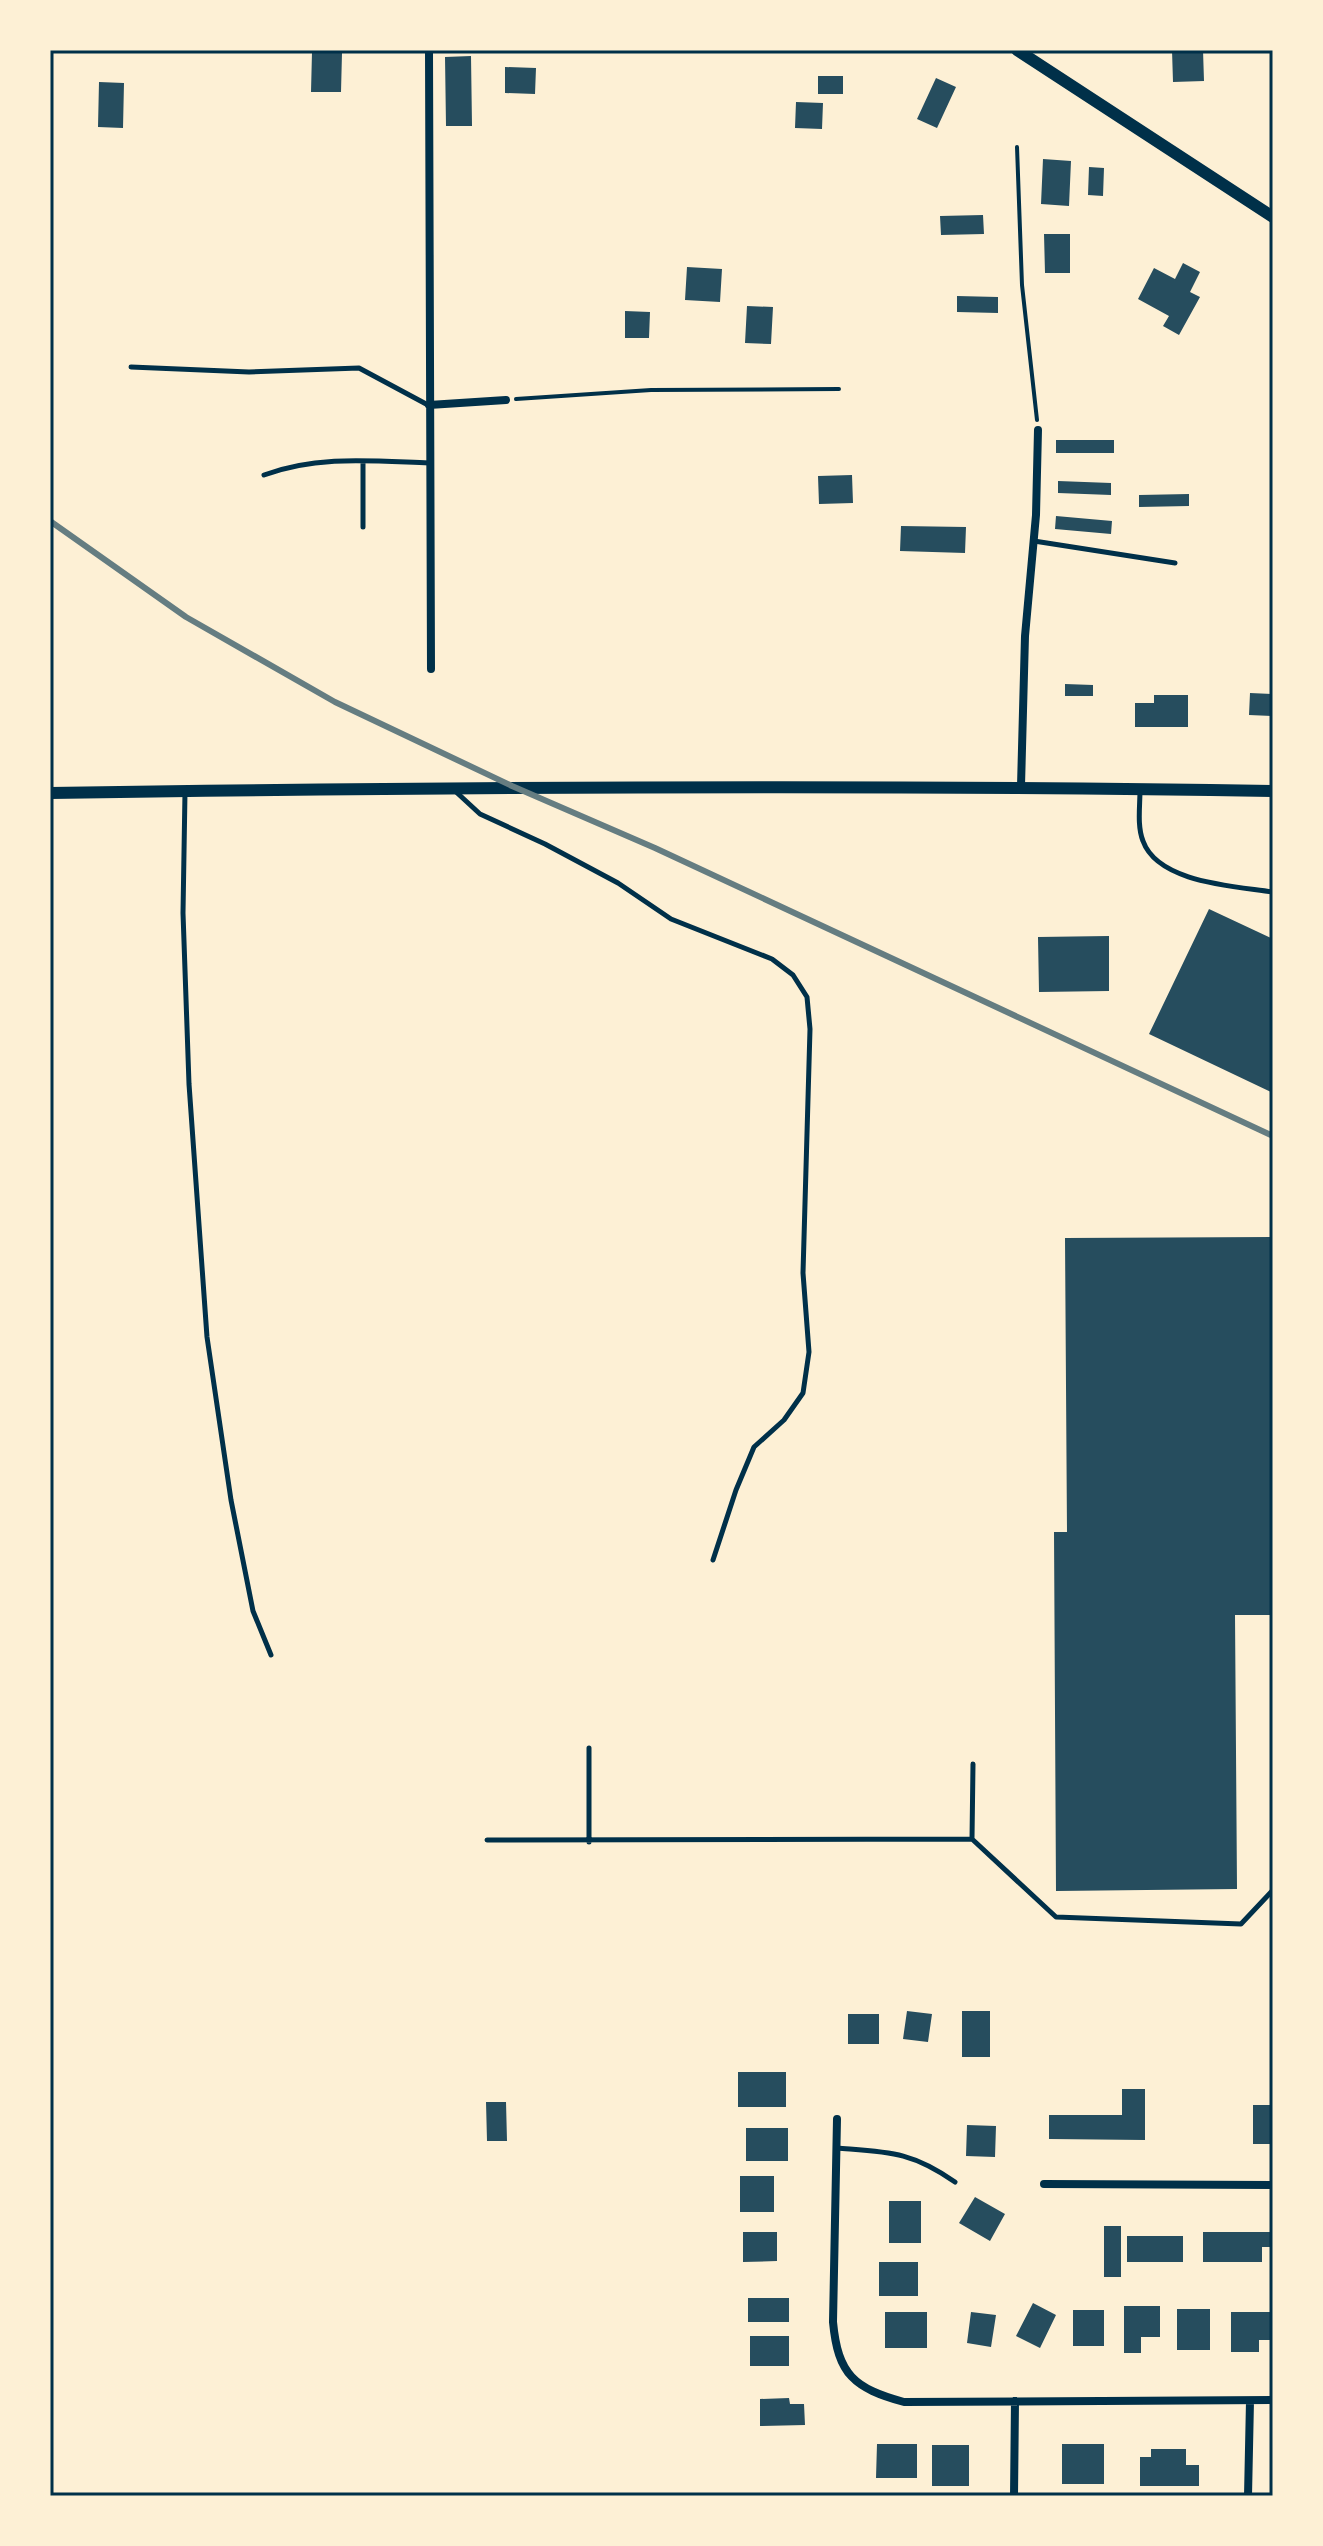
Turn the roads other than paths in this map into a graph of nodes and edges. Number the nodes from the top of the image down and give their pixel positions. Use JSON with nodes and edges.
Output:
{"nodes":[{"id":1,"x":429,"y":50,"type":"edge"},
{"id":2,"x":1017,"y":50,"type":"edge"},
{"id":3,"x":1273,"y":217,"type":"edge"},
{"id":4,"x":131,"y":367,"type":"dead end"},
{"id":5,"x":506,"y":400,"type":"road end"},
{"id":6,"x":429,"y":405,"type":"junction"},
{"id":7,"x":1038,"y":430,"type":"road end"},
{"id":8,"x":363,"y":461,"type":"junction"},
{"id":9,"x":429,"y":463,"type":"junction"},
{"id":10,"x":264,"y":475,"type":"dead end"},
{"id":11,"x":363,"y":527,"type":"dead end"},
{"id":12,"x":1034,"y":541,"type":"junction"},
{"id":13,"x":1175,"y":563,"type":"dead end"},
{"id":14,"x":431,"y":669,"type":"dead end"},
{"id":15,"x":1021,"y":786,"type":"junction"},
{"id":16,"x":450,"y":787,"type":"junction"},
{"id":17,"x":1140,"y":789,"type":"junction"},
{"id":18,"x":185,"y":791,"type":"junction"},
{"id":19,"x":1273,"y":791,"type":"edge"},
{"id":20,"x":50,"y":793,"type":"edge"},
{"id":21,"x":1273,"y":892,"type":"edge"},
{"id":22,"x":713,"y":1560,"type":"dead end"},
{"id":23,"x":271,"y":1655,"type":"dead end"},
{"id":24,"x":589,"y":1748,"type":"dead end"},
{"id":25,"x":973,"y":1764,"type":"dead end"},
{"id":26,"x":972,"y":1839,"type":"junction"},
{"id":27,"x":487,"y":1840,"type":"dead end"},
{"id":28,"x":589,"y":1842,"type":"junction"},
{"id":29,"x":1273,"y":1890,"type":"edge"},
{"id":30,"x":837,"y":2119,"type":"dead end"},
{"id":31,"x":837,"y":2148,"type":"junction"},
{"id":32,"x":955,"y":2182,"type":"dead end"},
{"id":33,"x":1044,"y":2184,"type":"dead end"},
{"id":34,"x":1273,"y":2185,"type":"edge"},
{"id":35,"x":1273,"y":2400,"type":"edge"},
{"id":36,"x":1015,"y":2401,"type":"junction"},
{"id":37,"x":1250,"y":2401,"type":"junction"},
{"id":38,"x":1014,"y":2496,"type":"edge"},
{"id":39,"x":1248,"y":2496,"type":"edge"}],
"edges":[{"from":1,"to":6,"type":"street"},
{"from":2,"to":3,"type":"street"},
{"from":4,"to":6,"type":"lane"},
{"from":5,"to":6,"type":"street"},
{"from":6,"to":9,"type":"street"},
{"from":7,"to":12,"type":"street"},
{"from":8,"to":9,"type":"lane"},
{"from":8,"to":10,"type":"lane"},
{"from":8,"to":11,"type":"lane"},
{"from":9,"to":14,"type":"street"},
{"from":12,"to":13,"type":"lane"},
{"from":12,"to":15,"type":"street"},
{"from":15,"to":16,"type":"street"},
{"from":15,"to":17,"type":"street"},
{"from":16,"to":18,"type":"street"},
{"from":16,"to":22,"type":"lane"},
{"from":17,"to":19,"type":"street"},
{"from":17,"to":21,"type":"lane"},
{"from":18,"to":20,"type":"street"},
{"from":18,"to":23,"type":"lane"},
{"from":24,"to":28,"type":"lane"},
{"from":25,"to":26,"type":"lane"},
{"from":26,"to":28,"type":"lane"},
{"from":26,"to":29,"type":"lane"},
{"from":27,"to":28,"type":"lane"},
{"from":30,"to":31,"type":"street"},
{"from":31,"to":32,"type":"lane"},
{"from":31,"to":36,"type":"street"},
{"from":33,"to":34,"type":"street"},
{"from":35,"to":37,"type":"street"},
{"from":36,"to":37,"type":"street"},
{"from":36,"to":38,"type":"street"},
{"from":37,"to":39,"type":"street"}]}
